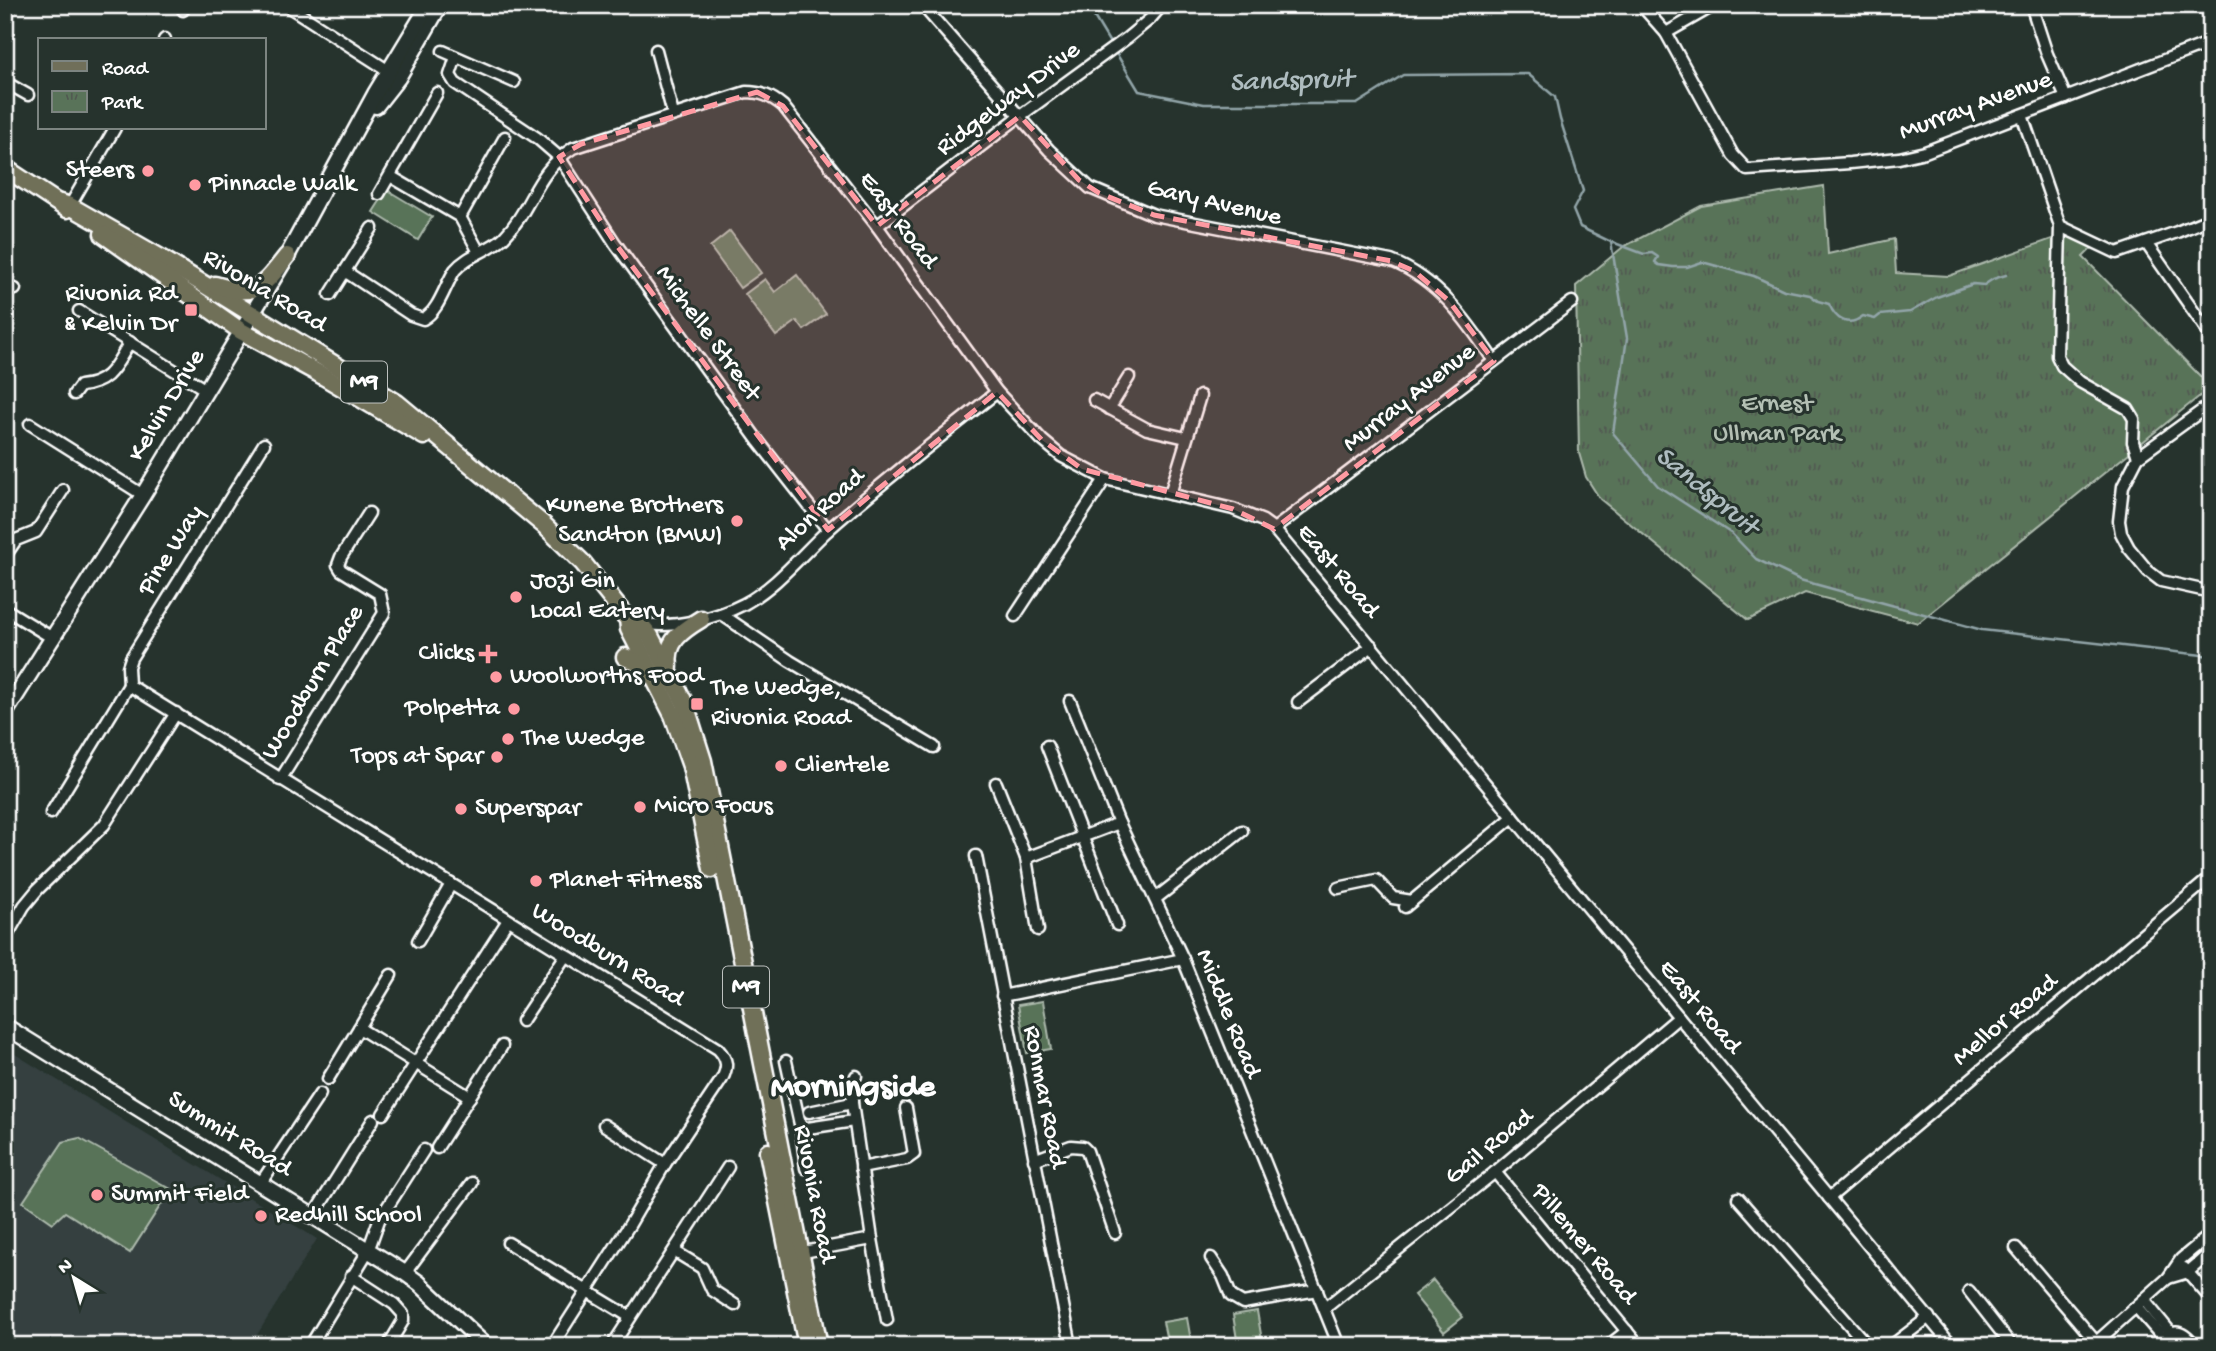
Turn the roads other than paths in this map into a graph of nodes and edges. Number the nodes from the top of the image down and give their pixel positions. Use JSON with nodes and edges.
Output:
{"nodes":[{"id":1,"x":13,"y":5,"type":"edge"},
{"id":2,"x":286,"y":5,"type":"edge"},
{"id":3,"x":429,"y":5,"type":"edge"},
{"id":4,"x":440,"y":5,"type":"edge"},
{"id":5,"x":922,"y":5,"type":"edge"},
{"id":6,"x":1162,"y":5,"type":"edge"},
{"id":7,"x":1641,"y":5,"type":"edge"},
{"id":8,"x":1715,"y":5,"type":"edge"},
{"id":9,"x":2031,"y":5,"type":"edge"},
{"id":10,"x":5,"y":9,"type":"edge"},
{"id":11,"x":1666,"y":33,"type":"junction"},
{"id":12,"x":2211,"y":42,"type":"edge"},
{"id":13,"x":656,"y":50,"type":"dead end"},
{"id":14,"x":443,"y":51,"type":"dead end"},
{"id":15,"x":456,"y":57,"type":"junction"},
{"id":16,"x":393,"y":75,"type":"junction"},
{"id":17,"x":5,"y":82,"type":"edge"},
{"id":18,"x":514,"y":82,"type":"dead end"},
{"id":19,"x":437,"y":93,"type":"dead end"},
{"id":20,"x":28,"y":95,"type":"dead end"},
{"id":21,"x":2066,"y":97,"type":"junction"},
{"id":22,"x":673,"y":114,"type":"junction"},
{"id":23,"x":2022,"y":115,"type":"junction"},
{"id":24,"x":1020,"y":116,"type":"junction"},
{"id":25,"x":114,"y":130,"type":"edge"},
{"id":26,"x":505,"y":137,"type":"dead end"},
{"id":27,"x":559,"y":157,"type":"junction"},
{"id":28,"x":5,"y":168,"type":"edge"},
{"id":29,"x":390,"y":176,"type":"junction"},
{"id":30,"x":379,"y":194,"type":"dead end"},
{"id":31,"x":66,"y":206,"type":"junction"},
{"id":32,"x":460,"y":217,"type":"junction"},
{"id":33,"x":2211,"y":218,"type":"edge"},
{"id":34,"x":877,"y":226,"type":"junction"},
{"id":35,"x":2060,"y":226,"type":"junction"},
{"id":36,"x":372,"y":228,"type":"dead end"},
{"id":37,"x":2146,"y":243,"type":"junction"},
{"id":38,"x":479,"y":252,"type":"junction"},
{"id":39,"x":287,"y":256,"type":"junction"},
{"id":40,"x":346,"y":272,"type":"junction"},
{"id":41,"x":193,"y":278,"type":"junction"},
{"id":42,"x":330,"y":295,"type":"dead end"},
{"id":43,"x":1572,"y":302,"type":"dead end"},
{"id":44,"x":79,"y":311,"type":"dead end"},
{"id":45,"x":252,"y":314,"type":"junction"},
{"id":46,"x":241,"y":331,"type":"junction"},
{"id":47,"x":2208,"y":332,"type":"dead end"},
{"id":48,"x":130,"y":342,"type":"junction"},
{"id":49,"x":1494,"y":360,"type":"junction"},
{"id":50,"x":1129,"y":377,"type":"dead end"},
{"id":51,"x":206,"y":390,"type":"junction"},
{"id":52,"x":997,"y":392,"type":"junction"},
{"id":53,"x":74,"y":394,"type":"dead end"},
{"id":54,"x":1200,"y":396,"type":"dead end"},
{"id":55,"x":1094,"y":400,"type":"dead end"},
{"id":56,"x":2211,"y":404,"type":"edge"},
{"id":57,"x":1109,"y":409,"type":"junction"},
{"id":58,"x":30,"y":425,"type":"dead end"},
{"id":59,"x":1186,"y":438,"type":"junction"},
{"id":60,"x":264,"y":444,"type":"dead end"},
{"id":61,"x":2138,"y":457,"type":"junction"},
{"id":62,"x":467,"y":462,"type":"junction"},
{"id":63,"x":1105,"y":479,"type":"junction"},
{"id":64,"x":63,"y":489,"type":"dead end"},
{"id":65,"x":1170,"y":494,"type":"junction"},
{"id":66,"x":143,"y":495,"type":"junction"},
{"id":67,"x":369,"y":513,"type":"dead end"},
{"id":68,"x":1274,"y":529,"type":"junction"},
{"id":69,"x":828,"y":530,"type":"junction"},
{"id":70,"x":5,"y":556,"type":"edge"},
{"id":71,"x":2211,"y":592,"type":"edge"},
{"id":72,"x":5,"y":609,"type":"edge"},
{"id":73,"x":721,"y":614,"type":"junction"},
{"id":74,"x":1016,"y":616,"type":"dead end"},
{"id":75,"x":701,"y":619,"type":"junction"},
{"id":76,"x":648,"y":635,"type":"junction"},
{"id":77,"x":54,"y":639,"type":"junction"},
{"id":78,"x":1372,"y":646,"type":"junction"},
{"id":79,"x":625,"y":657,"type":"dead end"},
{"id":80,"x":664,"y":678,"type":"junction"},
{"id":81,"x":129,"y":685,"type":"junction"},
{"id":82,"x":1070,"y":701,"type":"dead end"},
{"id":83,"x":1298,"y":702,"type":"dead end"},
{"id":84,"x":5,"y":713,"type":"edge"},
{"id":85,"x":176,"y":713,"type":"junction"},
{"id":86,"x":1047,"y":746,"type":"dead end"},
{"id":87,"x":934,"y":747,"type":"dead end"},
{"id":88,"x":280,"y":780,"type":"junction"},
{"id":89,"x":996,"y":783,"type":"dead end"},
{"id":90,"x":51,"y":813,"type":"dead end"},
{"id":91,"x":1513,"y":817,"type":"junction"},
{"id":92,"x":1119,"y":823,"type":"junction"},
{"id":93,"x":1242,"y":831,"type":"dead end"},
{"id":94,"x":1083,"y":836,"type":"junction"},
{"id":95,"x":976,"y":856,"type":"dead end"},
{"id":96,"x":1026,"y":858,"type":"junction"},
{"id":97,"x":2211,"y":877,"type":"edge"},
{"id":98,"x":451,"y":884,"type":"junction"},
{"id":99,"x":1338,"y":888,"type":"dead end"},
{"id":100,"x":1155,"y":899,"type":"junction"},
{"id":101,"x":508,"y":920,"type":"junction"},
{"id":102,"x":1117,"y":925,"type":"dead end"},
{"id":103,"x":1038,"y":930,"type":"dead end"},
{"id":104,"x":5,"y":939,"type":"edge"},
{"id":105,"x":418,"y":941,"type":"dead end"},
{"id":106,"x":566,"y":955,"type":"junction"},
{"id":107,"x":1183,"y":959,"type":"junction"},
{"id":108,"x":391,"y":975,"type":"dead end"},
{"id":109,"x":1002,"y":996,"type":"junction"},
{"id":110,"x":1679,"y":1017,"type":"junction"},
{"id":111,"x":522,"y":1021,"type":"dead end"},
{"id":112,"x":5,"y":1026,"type":"edge"},
{"id":113,"x":359,"y":1028,"type":"junction"},
{"id":114,"x":502,"y":1046,"type":"dead end"},
{"id":115,"x":786,"y":1061,"type":"dead end"},
{"id":116,"x":416,"y":1063,"type":"junction"},
{"id":117,"x":856,"y":1076,"type":"dead end"},
{"id":118,"x":328,"y":1079,"type":"dead end"},
{"id":119,"x":320,"y":1094,"type":"dead end"},
{"id":120,"x":470,"y":1097,"type":"junction"},
{"id":121,"x":852,"y":1103,"type":"junction"},
{"id":122,"x":906,"y":1108,"type":"dead end"},
{"id":123,"x":809,"y":1112,"type":"dead end"},
{"id":124,"x":383,"y":1114,"type":"dead end"},
{"id":125,"x":373,"y":1120,"type":"dead end"},
{"id":126,"x":854,"y":1121,"type":"junction"},
{"id":127,"x":604,"y":1125,"type":"dead end"},
{"id":128,"x":801,"y":1129,"type":"junction"},
{"id":129,"x":437,"y":1148,"type":"dead end"},
{"id":130,"x":424,"y":1150,"type":"dead end"},
{"id":131,"x":1034,"y":1160,"type":"junction"},
{"id":132,"x":665,"y":1164,"type":"junction"},
{"id":133,"x":728,"y":1167,"type":"dead end"},
{"id":134,"x":806,"y":1168,"type":"dead end"},
{"id":135,"x":861,"y":1168,"type":"junction"},
{"id":136,"x":1495,"y":1172,"type":"junction"},
{"id":137,"x":472,"y":1183,"type":"dead end"},
{"id":138,"x":260,"y":1184,"type":"junction"},
{"id":139,"x":1738,"y":1198,"type":"dead end"},
{"id":140,"x":1829,"y":1198,"type":"junction"},
{"id":141,"x":313,"y":1216,"type":"junction"},
{"id":142,"x":1115,"y":1233,"type":"dead end"},
{"id":143,"x":2211,"y":1234,"type":"edge"},
{"id":144,"x":872,"y":1239,"type":"junction"},
{"id":145,"x":508,"y":1243,"type":"dead end"},
{"id":146,"x":2016,"y":1248,"type":"dead end"},
{"id":147,"x":368,"y":1251,"type":"junction"},
{"id":148,"x":674,"y":1251,"type":"junction"},
{"id":149,"x":2211,"y":1252,"type":"edge"},
{"id":150,"x":793,"y":1254,"type":"junction"},
{"id":151,"x":1211,"y":1258,"type":"dead end"},
{"id":152,"x":2179,"y":1263,"type":"junction"},
{"id":153,"x":2188,"y":1272,"type":"junction"},
{"id":154,"x":405,"y":1273,"type":"junction"},
{"id":155,"x":351,"y":1276,"type":"junction"},
{"id":156,"x":2168,"y":1278,"type":"junction"},
{"id":157,"x":586,"y":1290,"type":"junction"},
{"id":158,"x":1317,"y":1290,"type":"junction"},
{"id":159,"x":1969,"y":1291,"type":"dead end"},
{"id":160,"x":2211,"y":1299,"type":"edge"},
{"id":161,"x":2140,"y":1303,"type":"junction"},
{"id":162,"x":736,"y":1305,"type":"dead end"},
{"id":163,"x":1325,"y":1308,"type":"junction"},
{"id":164,"x":630,"y":1317,"type":"junction"},
{"id":165,"x":1929,"y":1317,"type":"junction"},
{"id":166,"x":887,"y":1320,"type":"dead end"},
{"id":167,"x":1627,"y":1331,"type":"junction"},
{"id":168,"x":2164,"y":1339,"type":"edge"},
{"id":169,"x":482,"y":1344,"type":"edge"},
{"id":170,"x":2094,"y":1344,"type":"edge"},
{"id":171,"x":310,"y":1346,"type":"edge"},
{"id":172,"x":388,"y":1346,"type":"edge"},
{"id":173,"x":552,"y":1346,"type":"edge"},
{"id":174,"x":612,"y":1346,"type":"edge"},
{"id":175,"x":807,"y":1346,"type":"edge"},
{"id":176,"x":819,"y":1346,"type":"edge"},
{"id":177,"x":1071,"y":1346,"type":"edge"},
{"id":178,"x":1339,"y":1346,"type":"edge"},
{"id":179,"x":1608,"y":1346,"type":"edge"},
{"id":180,"x":1639,"y":1346,"type":"edge"},
{"id":181,"x":1868,"y":1346,"type":"edge"},
{"id":182,"x":1891,"y":1346,"type":"edge"},
{"id":183,"x":1952,"y":1346,"type":"edge"},
{"id":184,"x":2012,"y":1346,"type":"edge"},
{"id":185,"x":2195,"y":1346,"type":"edge"}],
"edges":[{"from":1,"to":10,"type":"street"},
{"from":2,"to":16,"type":"street"},
{"from":3,"to":16,"type":"main road","name":"Kelvin Drive"},
{"from":4,"to":16,"type":"main road","name":"Kelvin Drive"},
{"from":5,"to":24,"type":"street","name":"Gary Avenue"},
{"from":6,"to":24,"type":"street","name":"Ridgeway Drive"},
{"from":7,"to":11,"type":"street"},
{"from":8,"to":11,"type":"street"},
{"from":9,"to":21,"type":"street"},
{"from":11,"to":23,"type":"street","name":"Murray Avenue"},
{"from":12,"to":21,"type":"street","name":"Murray Avenue"},
{"from":13,"to":22,"type":"street"},
{"from":14,"to":15,"type":"street"},
{"from":15,"to":18,"type":"street"},
{"from":15,"to":27,"type":"street","name":"Michelle Street"},
{"from":16,"to":39,"type":"main road","name":"Kelvin Drive"},
{"from":17,"to":20,"type":"street"},
{"from":19,"to":29,"type":"street"},
{"from":21,"to":23,"type":"street","name":"Murray Avenue"},
{"from":22,"to":27,"type":"street","name":"East Road"},
{"from":22,"to":34,"type":"street","name":"East Road"},
{"from":23,"to":35,"type":"street"},
{"from":24,"to":34,"type":"street","name":"Ridgeway Drive"},
{"from":24,"to":49,"type":"street","name":"Gary Avenue"},
{"from":25,"to":31,"type":"street"},
{"from":26,"to":32,"type":"street"},
{"from":27,"to":38,"type":"street"},
{"from":27,"to":69,"type":"street","name":"Michelle Street"},
{"from":28,"to":31,"type":"main road","name":"Rivonia Road","number":"M9"},
{"from":29,"to":30,"type":"street"},
{"from":29,"to":32,"type":"street"},
{"from":31,"to":41,"type":"main road","name":"Rivonia Road","number":"M9"},
{"from":31,"to":46,"type":"main road","name":"Rivonia Road","number":"M9"},
{"from":32,"to":38,"type":"street"},
{"from":33,"to":37,"type":"street"},
{"from":34,"to":52,"type":"street","name":"East Road"},
{"from":35,"to":37,"type":"street"},
{"from":35,"to":61,"type":"street"},
{"from":36,"to":40,"type":"street"},
{"from":37,"to":47,"type":"street"},
{"from":38,"to":40,"type":"street"},
{"from":39,"to":41,"type":"main road"},
{"from":39,"to":45,"type":"main road","name":"Kelvin Drive"},
{"from":40,"to":42,"type":"street"},
{"from":41,"to":45,"type":"main road","name":"Rivonia Road","number":"M9"},
{"from":43,"to":49,"type":"street","name":"Murray Avenue"},
{"from":44,"to":48,"type":"street"},
{"from":45,"to":46,"type":"main road","name":"Kelvin Drive"},
{"from":45,"to":62,"type":"main road","name":"Rivonia Road","number":"M9"},
{"from":46,"to":51,"type":"main road","name":"Kelvin Drive"},
{"from":46,"to":62,"type":"main road","name":"Rivonia Road","number":"M9"},
{"from":48,"to":51,"type":"street"},
{"from":48,"to":53,"type":"street"},
{"from":49,"to":68,"type":"street","name":"Murray Avenue"},
{"from":50,"to":57,"type":"street"},
{"from":51,"to":66,"type":"main road","name":"Kelvin Drive"},
{"from":52,"to":63,"type":"street","name":"East Road"},
{"from":52,"to":69,"type":"street","name":"Alon Road"},
{"from":54,"to":59,"type":"street"},
{"from":55,"to":57,"type":"street"},
{"from":56,"to":61,"type":"street"},
{"from":57,"to":59,"type":"street"},
{"from":58,"to":66,"type":"street"},
{"from":59,"to":65,"type":"street"},
{"from":60,"to":81,"type":"street","name":"Pine Way"},
{"from":61,"to":71,"type":"street"},
{"from":62,"to":76,"type":"main road","name":"Rivonia Road","number":"M9"},
{"from":63,"to":65,"type":"street","name":"East Road"},
{"from":63,"to":74,"type":"street"},
{"from":64,"to":70,"type":"street"},
{"from":65,"to":68,"type":"street","name":"East Road"},
{"from":66,"to":77,"type":"main road","name":"Kelvin Drive"},
{"from":67,"to":88,"type":"street","name":"Woodburn Place"},
{"from":68,"to":78,"type":"street","name":"East Road"},
{"from":69,"to":73,"type":"street","name":"Alon Road"},
{"from":72,"to":77,"type":"street"},
{"from":73,"to":75,"type":"street","name":"Alon Road"},
{"from":73,"to":87,"type":"street"},
{"from":75,"to":76,"type":"street","name":"Alon Road"},
{"from":75,"to":80,"type":"main road"},
{"from":76,"to":80,"type":"main road","name":"Rivonia Road","number":"M9"},
{"from":77,"to":84,"type":"main road","name":"Kelvin Drive"},
{"from":78,"to":83,"type":"street"},
{"from":78,"to":91,"type":"street","name":"East Road"},
{"from":79,"to":80,"type":"main road"},
{"from":80,"to":150,"type":"main road","name":"Rivonia Road","number":"M9"},
{"from":81,"to":85,"type":"street","name":"Woodburn Road"},
{"from":81,"to":90,"type":"street"},
{"from":82,"to":92,"type":"street","name":"Middle Road"},
{"from":85,"to":88,"type":"street","name":"Woodburn Road"},
{"from":85,"to":104,"type":"street"},
{"from":86,"to":94,"type":"street"},
{"from":88,"to":98,"type":"street","name":"Woodburn Road"},
{"from":89,"to":96,"type":"street"},
{"from":91,"to":99,"type":"street"},
{"from":91,"to":110,"type":"street","name":"East Road"},
{"from":92,"to":94,"type":"street"},
{"from":92,"to":100,"type":"street","name":"Middle Road"},
{"from":93,"to":100,"type":"street"},
{"from":94,"to":96,"type":"street"},
{"from":94,"to":102,"type":"street"},
{"from":95,"to":109,"type":"street","name":"Ronmar Road"},
{"from":96,"to":103,"type":"street"},
{"from":97,"to":140,"type":"street","name":"Mellor Road"},
{"from":98,"to":101,"type":"street","name":"Woodburn Road"},
{"from":98,"to":105,"type":"street"},
{"from":100,"to":107,"type":"street","name":"Middle Road"},
{"from":101,"to":106,"type":"street","name":"Woodburn Road"},
{"from":101,"to":116,"type":"street"},
{"from":106,"to":111,"type":"street"},
{"from":106,"to":132,"type":"street","name":"Woodburn Road"},
{"from":107,"to":109,"type":"street"},
{"from":107,"to":158,"type":"street","name":"Middle Road"},
{"from":108,"to":113,"type":"street"},
{"from":109,"to":131,"type":"street","name":"Ronmar Road"},
{"from":110,"to":136,"type":"street","name":"Gail Road"},
{"from":110,"to":140,"type":"street","name":"East Road"},
{"from":112,"to":138,"type":"main road","name":"Summit Road"},
{"from":113,"to":116,"type":"street"},
{"from":113,"to":118,"type":"street"},
{"from":114,"to":120,"type":"street"},
{"from":115,"to":128,"type":"street"},
{"from":116,"to":120,"type":"street"},
{"from":116,"to":124,"type":"street"},
{"from":117,"to":121,"type":"street"},
{"from":119,"to":138,"type":"street"},
{"from":120,"to":129,"type":"street"},
{"from":121,"to":123,"type":"street"},
{"from":121,"to":126,"type":"street"},
{"from":122,"to":135,"type":"street"},
{"from":125,"to":141,"type":"street"},
{"from":126,"to":128,"type":"street"},
{"from":126,"to":135,"type":"street"},
{"from":127,"to":132,"type":"street"},
{"from":128,"to":134,"type":"street"},
{"from":130,"to":147,"type":"street"},
{"from":131,"to":142,"type":"street"},
{"from":131,"to":177,"type":"street","name":"Ronmar Road"},
{"from":132,"to":157,"type":"street","name":"Woodburn Road"},
{"from":133,"to":148,"type":"street"},
{"from":135,"to":144,"type":"street"},
{"from":136,"to":163,"type":"street","name":"Gail Road"},
{"from":136,"to":167,"type":"street","name":"Pillemer Road"},
{"from":137,"to":154,"type":"street"},
{"from":138,"to":141,"type":"main road","name":"Summit Road"},
{"from":139,"to":181,"type":"street"},
{"from":140,"to":165,"type":"street","name":"East Road"},
{"from":141,"to":147,"type":"main road","name":"Summit Road"},
{"from":143,"to":152,"type":"street"},
{"from":144,"to":150,"type":"street"},
{"from":144,"to":166,"type":"street"},
{"from":145,"to":157,"type":"street"},
{"from":146,"to":170,"type":"street"},
{"from":147,"to":154,"type":"main road","name":"Summit Road"},
{"from":147,"to":155,"type":"street"},
{"from":148,"to":162,"type":"street"},
{"from":148,"to":164,"type":"street"},
{"from":149,"to":153,"type":"street"},
{"from":150,"to":175,"type":"main road","name":"Rivonia Road","number":"M9"},
{"from":150,"to":176,"type":"main road","name":"Rivonia Road","number":"M9"},
{"from":151,"to":158,"type":"street"},
{"from":152,"to":153,"type":"street"},
{"from":152,"to":156,"type":"street"},
{"from":153,"to":156,"type":"street"},
{"from":153,"to":160,"type":"street"},
{"from":154,"to":169,"type":"main road","name":"Summit Road"},
{"from":155,"to":171,"type":"street"},
{"from":155,"to":172,"type":"street"},
{"from":156,"to":161,"type":"street"},
{"from":157,"to":164,"type":"street"},
{"from":157,"to":173,"type":"street","name":"Woodburn Road"},
{"from":158,"to":163,"type":"street","name":"Middle Road"},
{"from":159,"to":184,"type":"street"},
{"from":161,"to":168,"type":"street"},
{"from":161,"to":170,"type":"street"},
{"from":163,"to":178,"type":"street","name":"Middle Road"},
{"from":164,"to":174,"type":"street"},
{"from":165,"to":182,"type":"street"},
{"from":165,"to":183,"type":"street","name":"East Road"},
{"from":167,"to":179,"type":"street"},
{"from":167,"to":180,"type":"street","name":"Pillemer Road"},
{"from":168,"to":185,"type":"street"}]}
